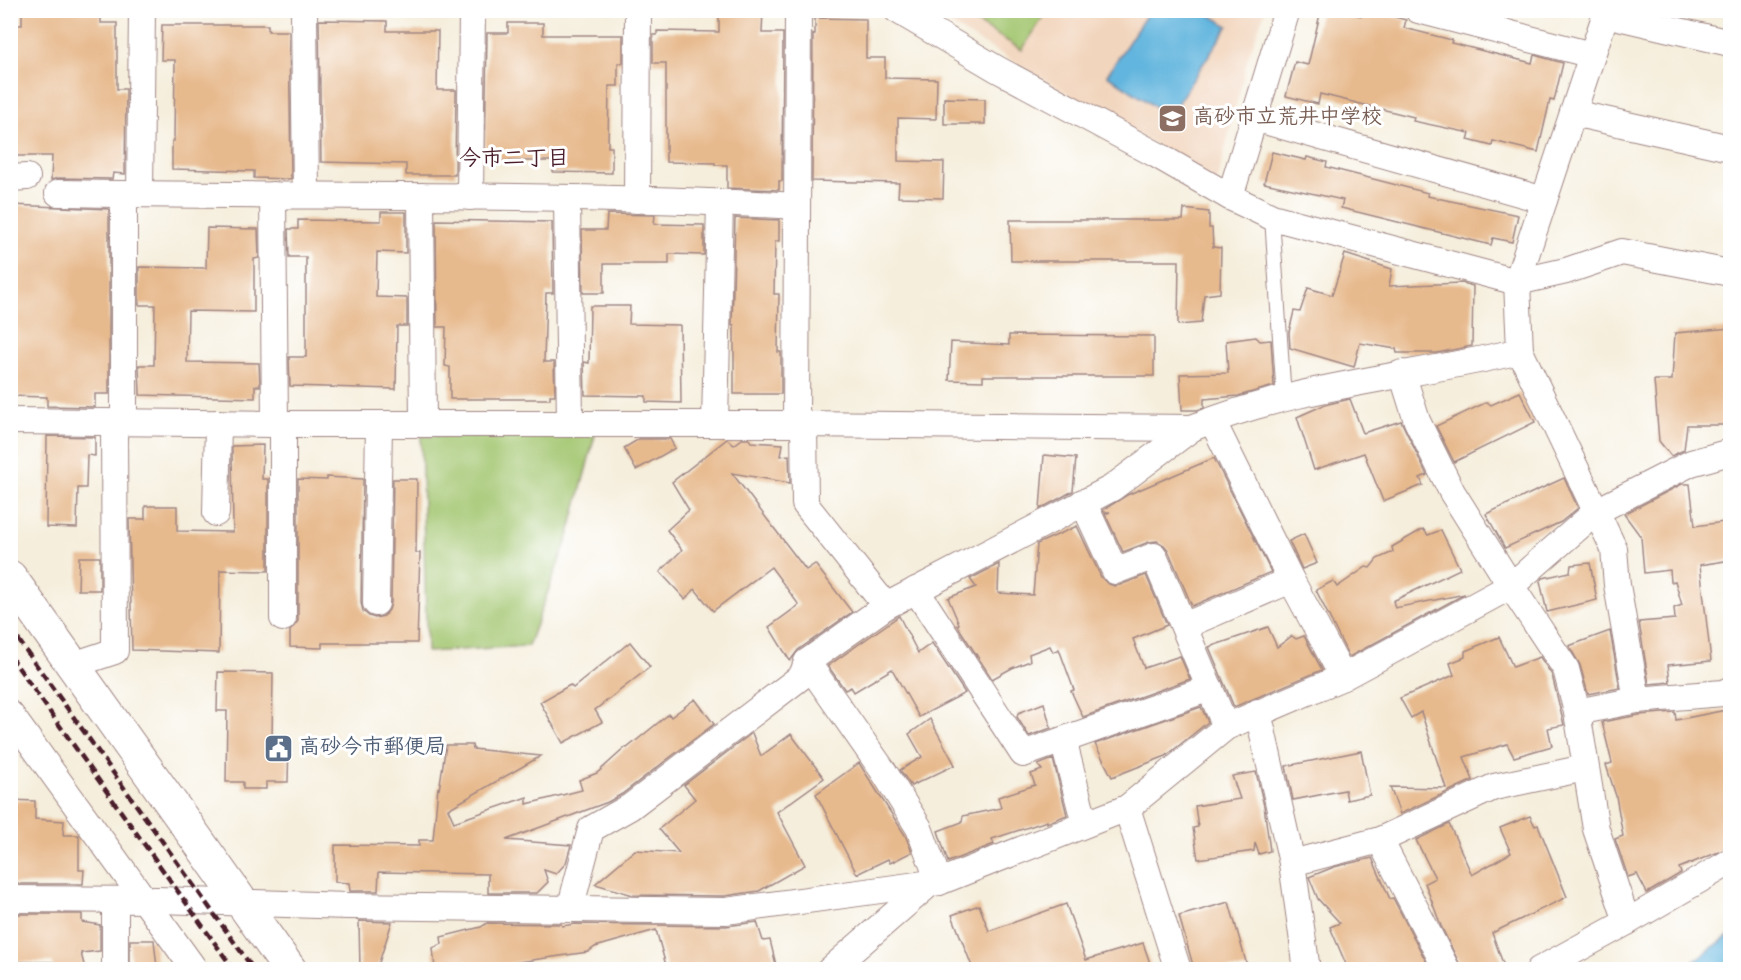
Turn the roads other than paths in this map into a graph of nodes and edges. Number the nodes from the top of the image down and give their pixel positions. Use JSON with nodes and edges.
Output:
{"nodes":[{"id":1,"x":142,"y":10,"type":"edge"},
{"id":2,"x":304,"y":10,"type":"edge"},
{"id":3,"x":472,"y":10,"type":"edge"},
{"id":4,"x":638,"y":10,"type":"edge"},
{"id":5,"x":798,"y":10,"type":"edge"},
{"id":6,"x":897,"y":10,"type":"edge"},
{"id":7,"x":1287,"y":10,"type":"edge"},
{"id":8,"x":1418,"y":10,"type":"edge"},
{"id":9,"x":1606,"y":12,"type":"edge"},
{"id":10,"x":1731,"y":43,"type":"edge"},
{"id":11,"x":1592,"y":55,"type":"junction"},
{"id":12,"x":1573,"y":113,"type":"junction"},
{"id":13,"x":1254,"y":118,"type":"junction"},
{"id":14,"x":1731,"y":148,"type":"edge"},
{"id":15,"x":58,"y":192,"type":"dead end"},
{"id":16,"x":132,"y":193,"type":"junction"},
{"id":17,"x":273,"y":195,"type":"junction"},
{"id":18,"x":306,"y":195,"type":"junction"},
{"id":19,"x":421,"y":196,"type":"junction"},
{"id":20,"x":470,"y":197,"type":"junction"},
{"id":21,"x":1230,"y":197,"type":"junction"},
{"id":22,"x":567,"y":198,"type":"junction"},
{"id":23,"x":637,"y":200,"type":"junction"},
{"id":24,"x":1544,"y":200,"type":"junction"},
{"id":25,"x":720,"y":202,"type":"junction"},
{"id":26,"x":796,"y":206,"type":"junction"},
{"id":27,"x":1272,"y":217,"type":"junction"},
{"id":28,"x":1731,"y":273,"type":"edge"},
{"id":29,"x":1517,"y":282,"type":"junction"},
{"id":30,"x":1520,"y":351,"type":"junction"},
{"id":31,"x":1402,"y":374,"type":"junction"},
{"id":32,"x":1284,"y":399,"type":"junction"},
{"id":33,"x":10,"y":421,"type":"edge"},
{"id":34,"x":119,"y":423,"type":"junction"},
{"id":35,"x":219,"y":423,"type":"junction"},
{"id":36,"x":279,"y":424,"type":"junction"},
{"id":37,"x":379,"y":424,"type":"junction"},
{"id":38,"x":423,"y":424,"type":"junction"},
{"id":39,"x":570,"y":424,"type":"junction"},
{"id":40,"x":716,"y":424,"type":"junction"},
{"id":41,"x":800,"y":424,"type":"junction"},
{"id":42,"x":1202,"y":424,"type":"junction"},
{"id":43,"x":1731,"y":452,"type":"edge"},
{"id":44,"x":1083,"y":502,"type":"junction"},
{"id":45,"x":1597,"y":511,"type":"junction"},
{"id":46,"x":216,"y":513,"type":"dead end"},
{"id":47,"x":10,"y":577,"type":"edge"},
{"id":48,"x":1291,"y":580,"type":"junction"},
{"id":49,"x":1511,"y":586,"type":"junction"},
{"id":50,"x":915,"y":590,"type":"junction"},
{"id":51,"x":376,"y":603,"type":"dead end"},
{"id":52,"x":886,"y":606,"type":"junction"},
{"id":53,"x":283,"y":618,"type":"dead end"},
{"id":54,"x":1184,"y":626,"type":"junction"},
{"id":55,"x":807,"y":662,"type":"junction"},
{"id":56,"x":74,"y":665,"type":"junction"},
{"id":57,"x":1343,"y":677,"type":"junction"},
{"id":58,"x":1210,"y":688,"type":"junction"},
{"id":59,"x":1731,"y":690,"type":"edge"},
{"id":60,"x":1637,"y":700,"type":"junction"},
{"id":61,"x":1258,"y":712,"type":"junction"},
{"id":62,"x":1577,"y":712,"type":"junction"},
{"id":63,"x":10,"y":714,"type":"edge"},
{"id":64,"x":1226,"y":727,"type":"junction"},
{"id":65,"x":1063,"y":740,"type":"junction"},
{"id":66,"x":1585,"y":768,"type":"junction"},
{"id":67,"x":1127,"y":808,"type":"junction"},
{"id":68,"x":1085,"y":824,"type":"junction"},
{"id":69,"x":1380,"y":840,"type":"junction"},
{"id":70,"x":1731,"y":862,"type":"edge"},
{"id":71,"x":1292,"y":863,"type":"junction"},
{"id":72,"x":934,"y":883,"type":"junction"},
{"id":73,"x":10,"y":899,"type":"edge"},
{"id":74,"x":115,"y":900,"type":"junction"},
{"id":75,"x":145,"y":900,"type":"junction"},
{"id":76,"x":243,"y":902,"type":"junction"},
{"id":77,"x":570,"y":909,"type":"junction"},
{"id":78,"x":1627,"y":922,"type":"junction"},
{"id":79,"x":115,"y":969,"type":"edge"},
{"id":80,"x":195,"y":969,"type":"edge"},
{"id":81,"x":290,"y":969,"type":"edge"},
{"id":82,"x":830,"y":969,"type":"edge"},
{"id":83,"x":1178,"y":969,"type":"edge"},
{"id":84,"x":1307,"y":969,"type":"edge"},
{"id":85,"x":1447,"y":969,"type":"edge"},
{"id":86,"x":1539,"y":969,"type":"edge"}],
"edges":[{"from":1,"to":16,"type":"street"},
{"from":2,"to":18,"type":"street"},
{"from":3,"to":20,"type":"street"},
{"from":4,"to":23,"type":"street"},
{"from":5,"to":26,"type":"street"},
{"from":6,"to":21,"type":"street"},
{"from":7,"to":13,"type":"street"},
{"from":8,"to":11,"type":"street"},
{"from":9,"to":10,"type":"street"},
{"from":9,"to":11,"type":"street"},
{"from":11,"to":12,"type":"street"},
{"from":12,"to":14,"type":"street"},
{"from":12,"to":24,"type":"street"},
{"from":13,"to":21,"type":"street"},
{"from":13,"to":24,"type":"street"},
{"from":15,"to":16,"type":"street"},
{"from":16,"to":17,"type":"street"},
{"from":16,"to":34,"type":"street"},
{"from":17,"to":18,"type":"street"},
{"from":17,"to":36,"type":"street"},
{"from":18,"to":19,"type":"street"},
{"from":19,"to":20,"type":"street"},
{"from":19,"to":38,"type":"street"},
{"from":20,"to":22,"type":"street"},
{"from":21,"to":27,"type":"street"},
{"from":22,"to":23,"type":"street"},
{"from":22,"to":39,"type":"street"},
{"from":23,"to":25,"type":"street"},
{"from":24,"to":29,"type":"street"},
{"from":25,"to":26,"type":"street"},
{"from":25,"to":40,"type":"street"},
{"from":26,"to":41,"type":"street"},
{"from":27,"to":29,"type":"street"},
{"from":27,"to":32,"type":"lane"},
{"from":28,"to":29,"type":"street"},
{"from":29,"to":30,"type":"street"},
{"from":30,"to":31,"type":"street"},
{"from":30,"to":45,"type":"street"},
{"from":31,"to":32,"type":"street"},
{"from":31,"to":49,"type":"street"},
{"from":32,"to":42,"type":"street"},
{"from":33,"to":34,"type":"street"},
{"from":34,"to":35,"type":"street"},
{"from":34,"to":56,"type":"street"},
{"from":35,"to":36,"type":"street"},
{"from":35,"to":46,"type":"street"},
{"from":36,"to":37,"type":"street"},
{"from":36,"to":53,"type":"street"},
{"from":37,"to":38,"type":"street"},
{"from":37,"to":51,"type":"street"},
{"from":38,"to":39,"type":"street"},
{"from":39,"to":40,"type":"street"},
{"from":40,"to":41,"type":"street"},
{"from":41,"to":42,"type":"street"},
{"from":41,"to":52,"type":"street"},
{"from":42,"to":44,"type":"street"},
{"from":42,"to":48,"type":"street"},
{"from":43,"to":45,"type":"street"},
{"from":44,"to":50,"type":"street"},
{"from":44,"to":54,"type":"street"},
{"from":45,"to":49,"type":"street"},
{"from":45,"to":60,"type":"street"},
{"from":47,"to":56,"type":"street"},
{"from":48,"to":54,"type":"street"},
{"from":48,"to":57,"type":"street"},
{"from":49,"to":57,"type":"street"},
{"from":49,"to":62,"type":"street"},
{"from":50,"to":52,"type":"street"},
{"from":50,"to":65,"type":"street"},
{"from":52,"to":55,"type":"street"},
{"from":54,"to":58,"type":"street"},
{"from":55,"to":72,"type":"street"},
{"from":55,"to":77,"type":"street"},
{"from":56,"to":76,"type":"street"},
{"from":57,"to":61,"type":"street"},
{"from":58,"to":64,"type":"street"},
{"from":58,"to":65,"type":"street"},
{"from":59,"to":60,"type":"street"},
{"from":60,"to":62,"type":"street"},
{"from":61,"to":64,"type":"street"},
{"from":61,"to":71,"type":"street"},
{"from":62,"to":66,"type":"street"},
{"from":63,"to":75,"type":"street"},
{"from":64,"to":67,"type":"street"},
{"from":65,"to":68,"type":"street"},
{"from":66,"to":69,"type":"street"},
{"from":66,"to":78,"type":"street"},
{"from":67,"to":68,"type":"street"},
{"from":67,"to":83,"type":"street"},
{"from":68,"to":72,"type":"street"},
{"from":69,"to":71,"type":"street"},
{"from":69,"to":85,"type":"street"},
{"from":70,"to":78,"type":"street"},
{"from":71,"to":84,"type":"street"},
{"from":72,"to":77,"type":"street"},
{"from":72,"to":82,"type":"street"},
{"from":73,"to":74,"type":"street"},
{"from":74,"to":75,"type":"street"},
{"from":74,"to":79,"type":"street"},
{"from":75,"to":76,"type":"street"},
{"from":75,"to":80,"type":"street"},
{"from":76,"to":77,"type":"street"},
{"from":76,"to":81,"type":"street"},
{"from":78,"to":86,"type":"street"}]}
